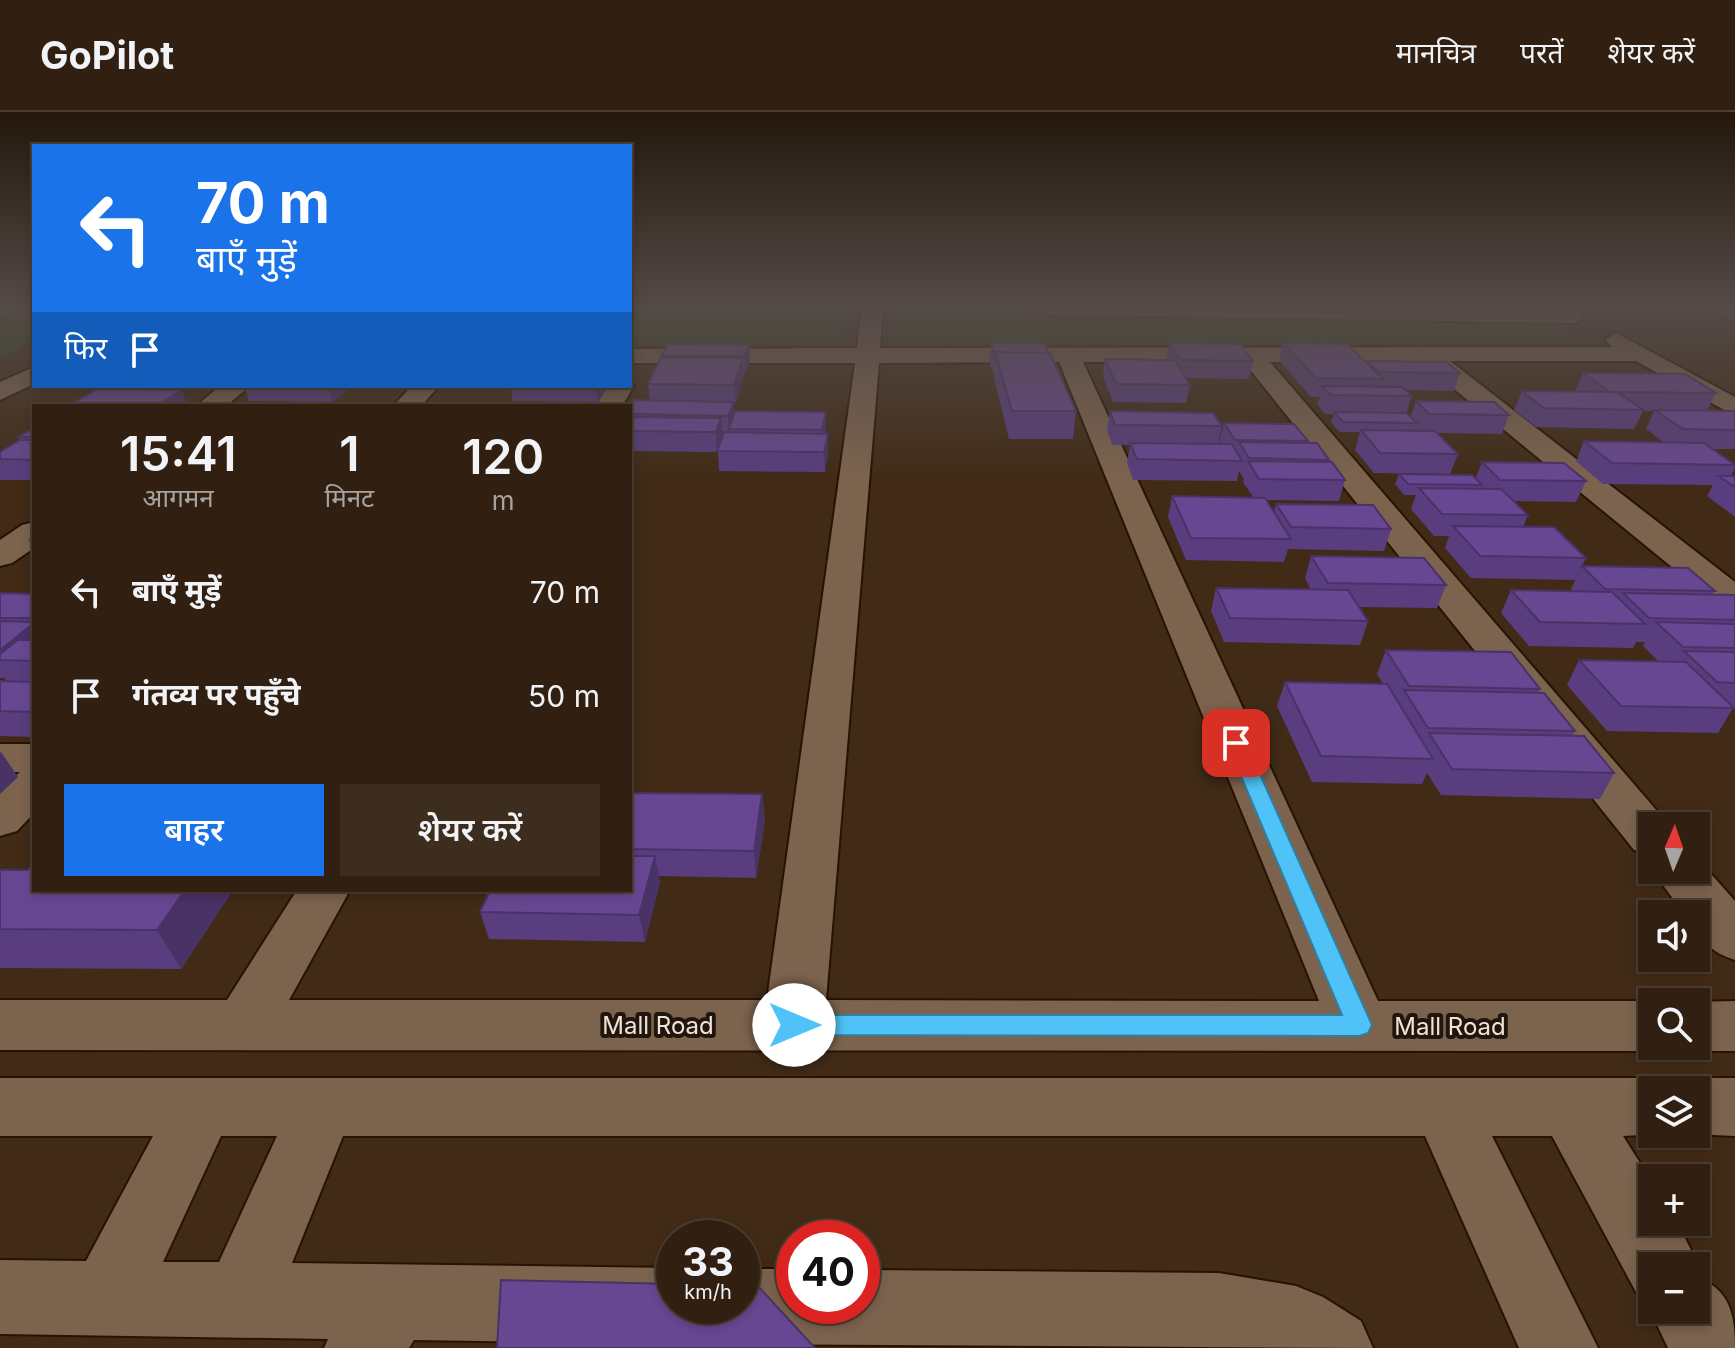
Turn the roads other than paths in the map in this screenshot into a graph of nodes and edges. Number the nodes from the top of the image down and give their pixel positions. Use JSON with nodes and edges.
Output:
{"nodes":[{"id":1,"x":26,"y":365,"type":"edge"},
{"id":2,"x":867,"y":365,"type":"edge"},
{"id":3,"x":1072,"y":365,"type":"edge"},
{"id":4,"x":1259,"y":365,"type":"edge"},
{"id":5,"x":1439,"y":365,"type":"edge"},
{"id":6,"x":1662,"y":365,"type":"edge"},
{"id":7,"x":1674,"y":365,"type":"edge"},
{"id":8,"x":234,"y":388,"type":"edge"},
{"id":9,"x":424,"y":388,"type":"edge"},
{"id":10,"x":0,"y":392,"type":"edge"},
{"id":11,"x":1730,"y":398,"type":"edge"},
{"id":12,"x":212,"y":404,"type":"edge"},
{"id":13,"x":408,"y":404,"type":"edge"},
{"id":14,"x":32,"y":533,"type":"edge"},
{"id":15,"x":0,"y":556,"type":"edge"},
{"id":16,"x":1735,"y":600,"type":"edge"},
{"id":17,"x":0,"y":758,"type":"edge"},
{"id":18,"x":32,"y":758,"type":"edge"},
{"id":19,"x":32,"y":786,"type":"edge"},
{"id":20,"x":0,"y":819,"type":"edge"},
{"id":21,"x":1638,"y":821,"type":"edge"},
{"id":22,"x":1690,"y":884,"type":"edge"},
{"id":23,"x":323,"y":892,"type":"edge"},
{"id":24,"x":1735,"y":939,"type":"edge"},
{"id":25,"x":0,"y":1025,"type":"edge"},
{"id":26,"x":794,"y":1025,"type":"junction"},
{"id":27,"x":1359,"y":1025,"type":"junction"},
{"id":28,"x":243,"y":1026,"type":"junction"},
{"id":29,"x":1638,"y":1026,"type":"edge"},
{"id":30,"x":1710,"y":1026,"type":"edge"},
{"id":31,"x":1735,"y":1026,"type":"edge"},
{"id":32,"x":0,"y":1107,"type":"edge"},
{"id":33,"x":202,"y":1107,"type":"junction"},
{"id":34,"x":322,"y":1107,"type":"junction"},
{"id":35,"x":1444,"y":1107,"type":"junction"},
{"id":36,"x":1570,"y":1107,"type":"junction"},
{"id":37,"x":1638,"y":1107,"type":"edge"},
{"id":38,"x":1710,"y":1107,"type":"edge"},
{"id":39,"x":1735,"y":1107,"type":"edge"},
{"id":40,"x":1654,"y":1252,"type":"edge"},
{"id":41,"x":0,"y":1297,"type":"edge"},
{"id":42,"x":107,"y":1298,"type":"junction"},
{"id":43,"x":241,"y":1299,"type":"junction"},
{"id":44,"x":760,"y":1306,"type":"edge"},
{"id":45,"x":656,"y":1307,"type":"edge"},
{"id":46,"x":1696,"y":1324,"type":"edge"},
{"id":47,"x":379,"y":1325,"type":"edge"},
{"id":48,"x":1334,"y":1348,"type":"edge"},
{"id":49,"x":1559,"y":1348,"type":"edge"},
{"id":50,"x":1710,"y":1348,"type":"edge"}],
"edges":[{"from":1,"to":10,"type":"street"},
{"from":2,"to":26,"type":"street"},
{"from":3,"to":27,"type":"street"},
{"from":4,"to":21,"type":"street"},
{"from":5,"to":16,"type":"street"},
{"from":6,"to":11,"type":"street"},
{"from":7,"to":11,"type":"street"},
{"from":8,"to":12,"type":"street"},
{"from":9,"to":13,"type":"street"},
{"from":14,"to":15,"type":"street"},
{"from":17,"to":18,"type":"street"},
{"from":19,"to":20,"type":"street"},
{"from":22,"to":24,"type":"street"},
{"from":23,"to":28,"type":"street"},
{"from":25,"to":28,"type":"street","name":"Mall Road"},
{"from":26,"to":27,"type":"street","name":"Mall Road"},
{"from":26,"to":28,"type":"street","name":"Mall Road"},
{"from":27,"to":29,"type":"street","name":"Mall Road"},
{"from":30,"to":31,"type":"street"},
{"from":32,"to":33,"type":"street"},
{"from":33,"to":34,"type":"street"},
{"from":33,"to":42,"type":"street"},
{"from":34,"to":35,"type":"street"},
{"from":34,"to":43,"type":"street"},
{"from":35,"to":36,"type":"street"},
{"from":35,"to":49,"type":"street"},
{"from":36,"to":37,"type":"street"},
{"from":36,"to":40,"type":"street"},
{"from":38,"to":39,"type":"street"},
{"from":41,"to":42,"type":"street"},
{"from":42,"to":43,"type":"street"},
{"from":43,"to":47,"type":"street"},
{"from":44,"to":48,"type":"street"},
{"from":45,"to":47,"type":"street"},
{"from":46,"to":50,"type":"street"}]}
